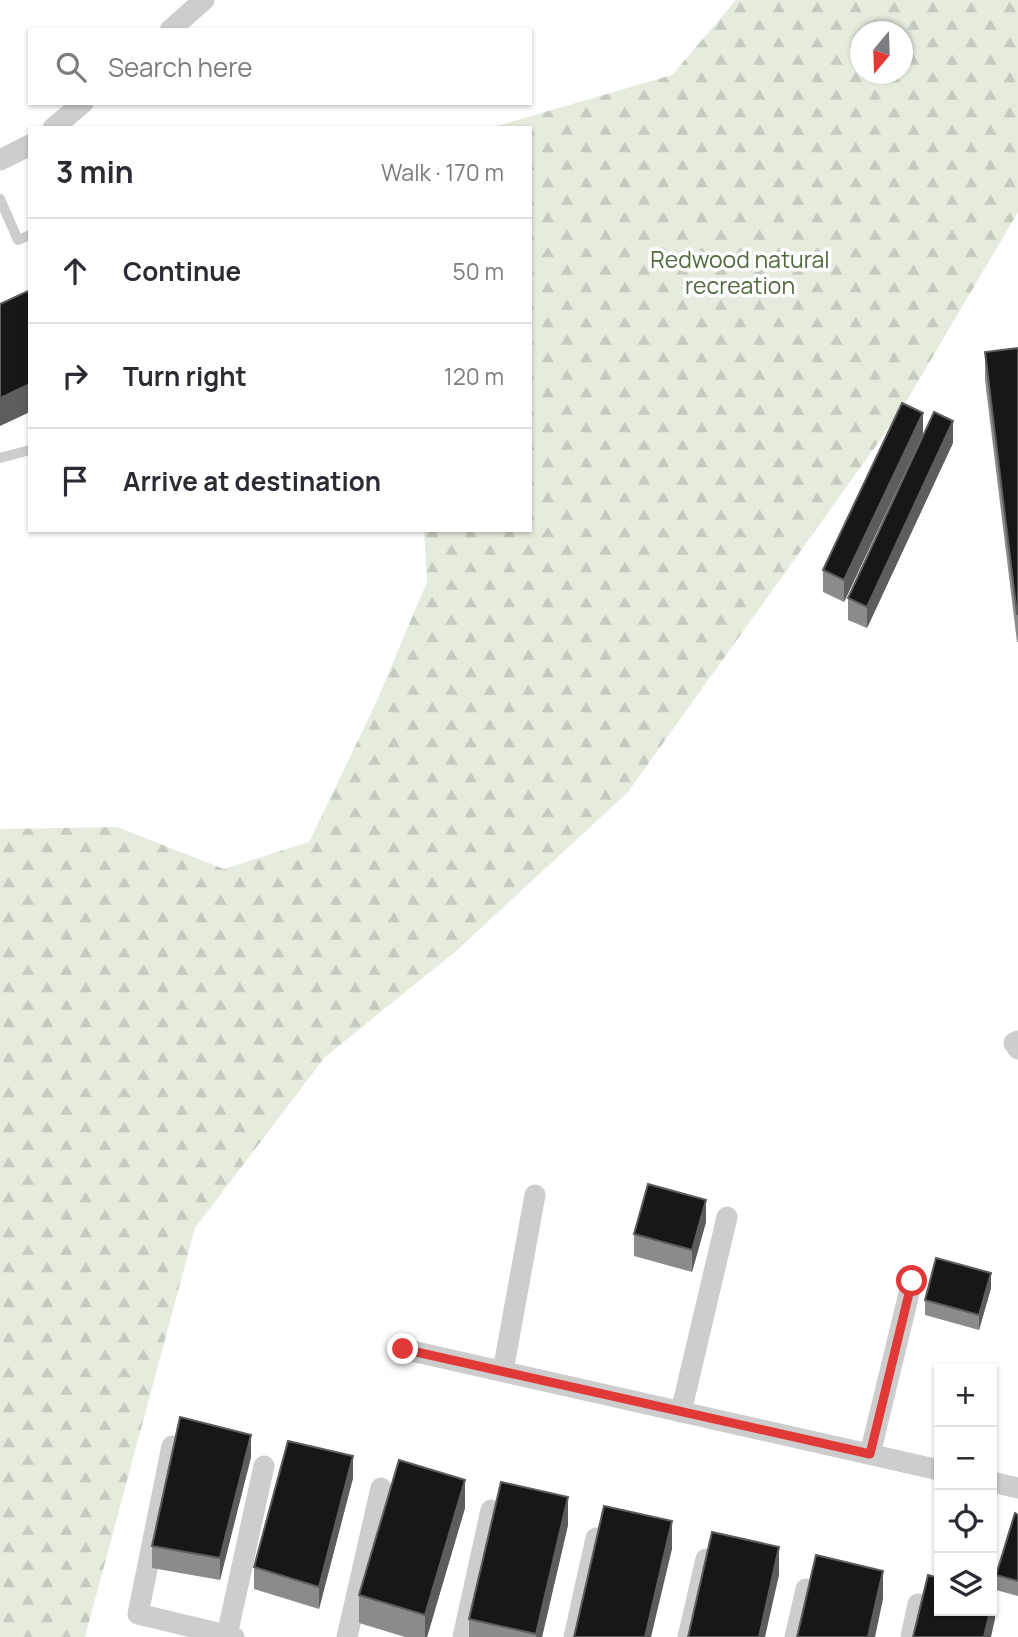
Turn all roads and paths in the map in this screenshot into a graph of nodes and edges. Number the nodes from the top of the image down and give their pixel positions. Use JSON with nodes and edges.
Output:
{"nodes":[{"id":1,"x":204,"y":0,"type":"edge"},
{"id":2,"x":172,"y":28,"type":"edge"},
{"id":3,"x":81,"y":105,"type":"edge"},
{"id":4,"x":55,"y":126,"type":"edge"},
{"id":5,"x":28,"y":146,"type":"edge"},
{"id":6,"x":0,"y":160,"type":"edge"},
{"id":7,"x":0,"y":199,"type":"edge"},
{"id":8,"x":28,"y":236,"type":"edge"},
{"id":9,"x":28,"y":451,"type":"edge"},
{"id":10,"x":0,"y":458,"type":"edge"},
{"id":11,"x":1018,"y":1041,"type":"edge"},
{"id":12,"x":1018,"y":1049,"type":"edge"},
{"id":13,"x":535,"y":1195,"type":"dead end"},
{"id":14,"x":727,"y":1217,"type":"dead end"},
{"id":15,"x":912,"y":1281,"type":"dead end"},
{"id":16,"x":403,"y":1349,"type":"dead end"},
{"id":17,"x":503,"y":1371,"type":"junction"},
{"id":18,"x":681,"y":1412,"type":"junction"},
{"id":19,"x":172,"y":1446,"type":"edge"},
{"id":20,"x":870,"y":1454,"type":"junction"},
{"id":21,"x":264,"y":1466,"type":"dead end"},
{"id":22,"x":934,"y":1469,"type":"edge"},
{"id":23,"x":997,"y":1483,"type":"edge"},
{"id":24,"x":381,"y":1488,"type":"dead end"},
{"id":25,"x":1018,"y":1488,"type":"edge"},
{"id":26,"x":491,"y":1510,"type":"edge"},
{"id":27,"x":596,"y":1538,"type":"edge"},
{"id":28,"x":706,"y":1559,"type":"edge"},
{"id":29,"x":806,"y":1589,"type":"edge"},
{"id":30,"x":918,"y":1604,"type":"edge"},
{"id":31,"x":231,"y":1636,"type":"edge"},
{"id":32,"x":347,"y":1637,"type":"edge"},
{"id":33,"x":463,"y":1637,"type":"edge"},
{"id":34,"x":574,"y":1637,"type":"edge"},
{"id":35,"x":688,"y":1637,"type":"edge"},
{"id":36,"x":795,"y":1637,"type":"edge"},
{"id":37,"x":911,"y":1637,"type":"edge"}],
"edges":[{"from":1,"to":2,"type":"street"},
{"from":3,"to":4,"type":"street"},
{"from":5,"to":6,"type":"street"},
{"from":7,"to":8,"type":"lane"},
{"from":9,"to":10,"type":"lane"},
{"from":11,"to":12,"type":"street"},
{"from":13,"to":17,"type":"street"},
{"from":14,"to":18,"type":"street"},
{"from":15,"to":20,"type":"street"},
{"from":16,"to":17,"type":"street"},
{"from":17,"to":18,"type":"street"},
{"from":18,"to":20,"type":"street"},
{"from":19,"to":31,"type":"street"},
{"from":20,"to":22,"type":"street"},
{"from":21,"to":31,"type":"street"},
{"from":23,"to":25,"type":"street"},
{"from":24,"to":32,"type":"street"},
{"from":26,"to":33,"type":"street"},
{"from":27,"to":34,"type":"street"},
{"from":28,"to":35,"type":"street"},
{"from":29,"to":36,"type":"street"},
{"from":30,"to":37,"type":"street"}]}
